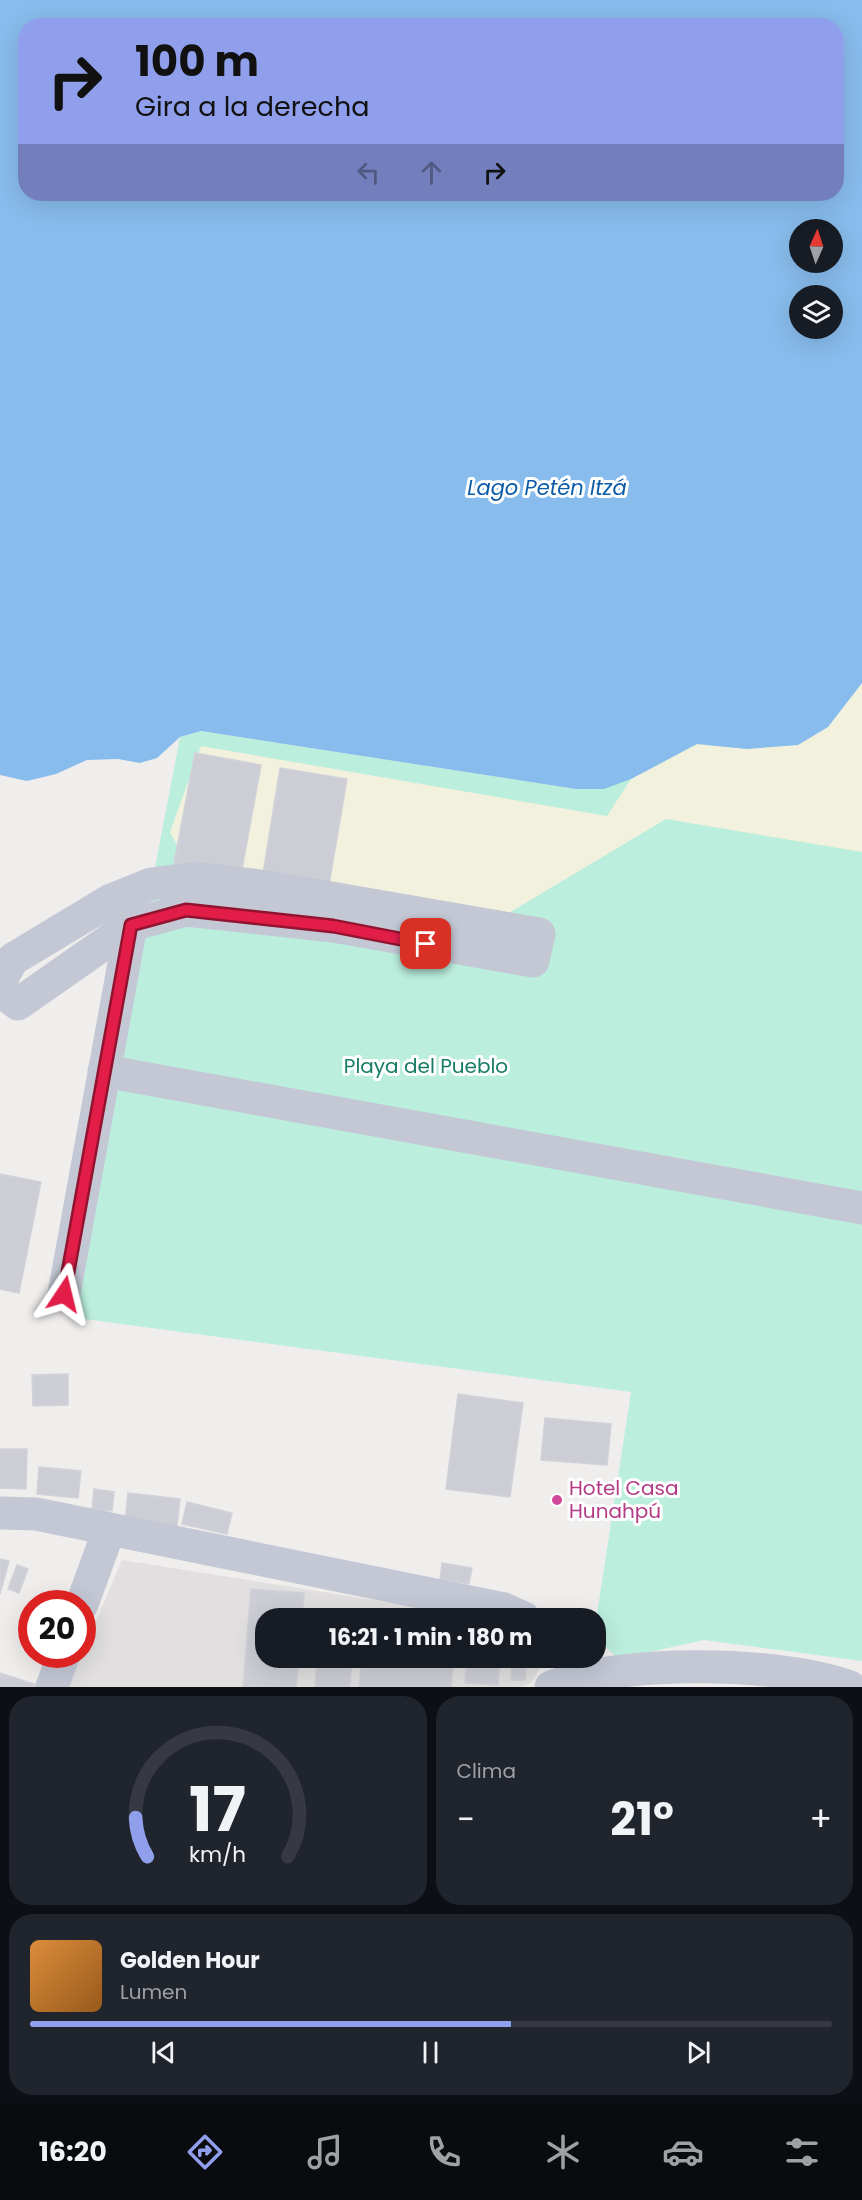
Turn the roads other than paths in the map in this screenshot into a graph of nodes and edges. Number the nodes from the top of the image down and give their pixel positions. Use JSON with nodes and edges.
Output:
{"nodes":[{"id":1,"x":121,"y":913,"type":"junction"},
{"id":2,"x":536,"y":948,"type":"dead end"},
{"id":3,"x":0,"y":981,"type":"edge"},
{"id":4,"x":0,"y":990,"type":"edge"},
{"id":5,"x":104,"y":1071,"type":"junction"},
{"id":6,"x":862,"y":1208,"type":"edge"},
{"id":7,"x":64,"y":1294,"type":"dead end"},
{"id":8,"x":0,"y":1513,"type":"edge"},
{"id":9,"x":109,"y":1530,"type":"junction"},
{"id":10,"x":87,"y":1590,"type":"edge"},
{"id":11,"x":499,"y":1608,"type":"edge"},
{"id":12,"x":59,"y":1668,"type":"edge"},
{"id":13,"x":862,"y":1669,"type":"edge"},
{"id":14,"x":565,"y":1674,"type":"edge"},
{"id":15,"x":52,"y":1687,"type":"edge"},
{"id":16,"x":850,"y":1687,"type":"edge"},
{"id":17,"x":857,"y":1687,"type":"edge"}],
"edges":[{"from":1,"to":2,"type":"street"},
{"from":1,"to":3,"type":"street"},
{"from":1,"to":4,"type":"street"},
{"from":1,"to":5,"type":"street"},
{"from":5,"to":6,"type":"street"},
{"from":5,"to":7,"type":"street"},
{"from":8,"to":9,"type":"street"},
{"from":9,"to":10,"type":"street"},
{"from":9,"to":11,"type":"street"},
{"from":12,"to":15,"type":"street"},
{"from":13,"to":17,"type":"street"},
{"from":14,"to":16,"type":"street"}]}
